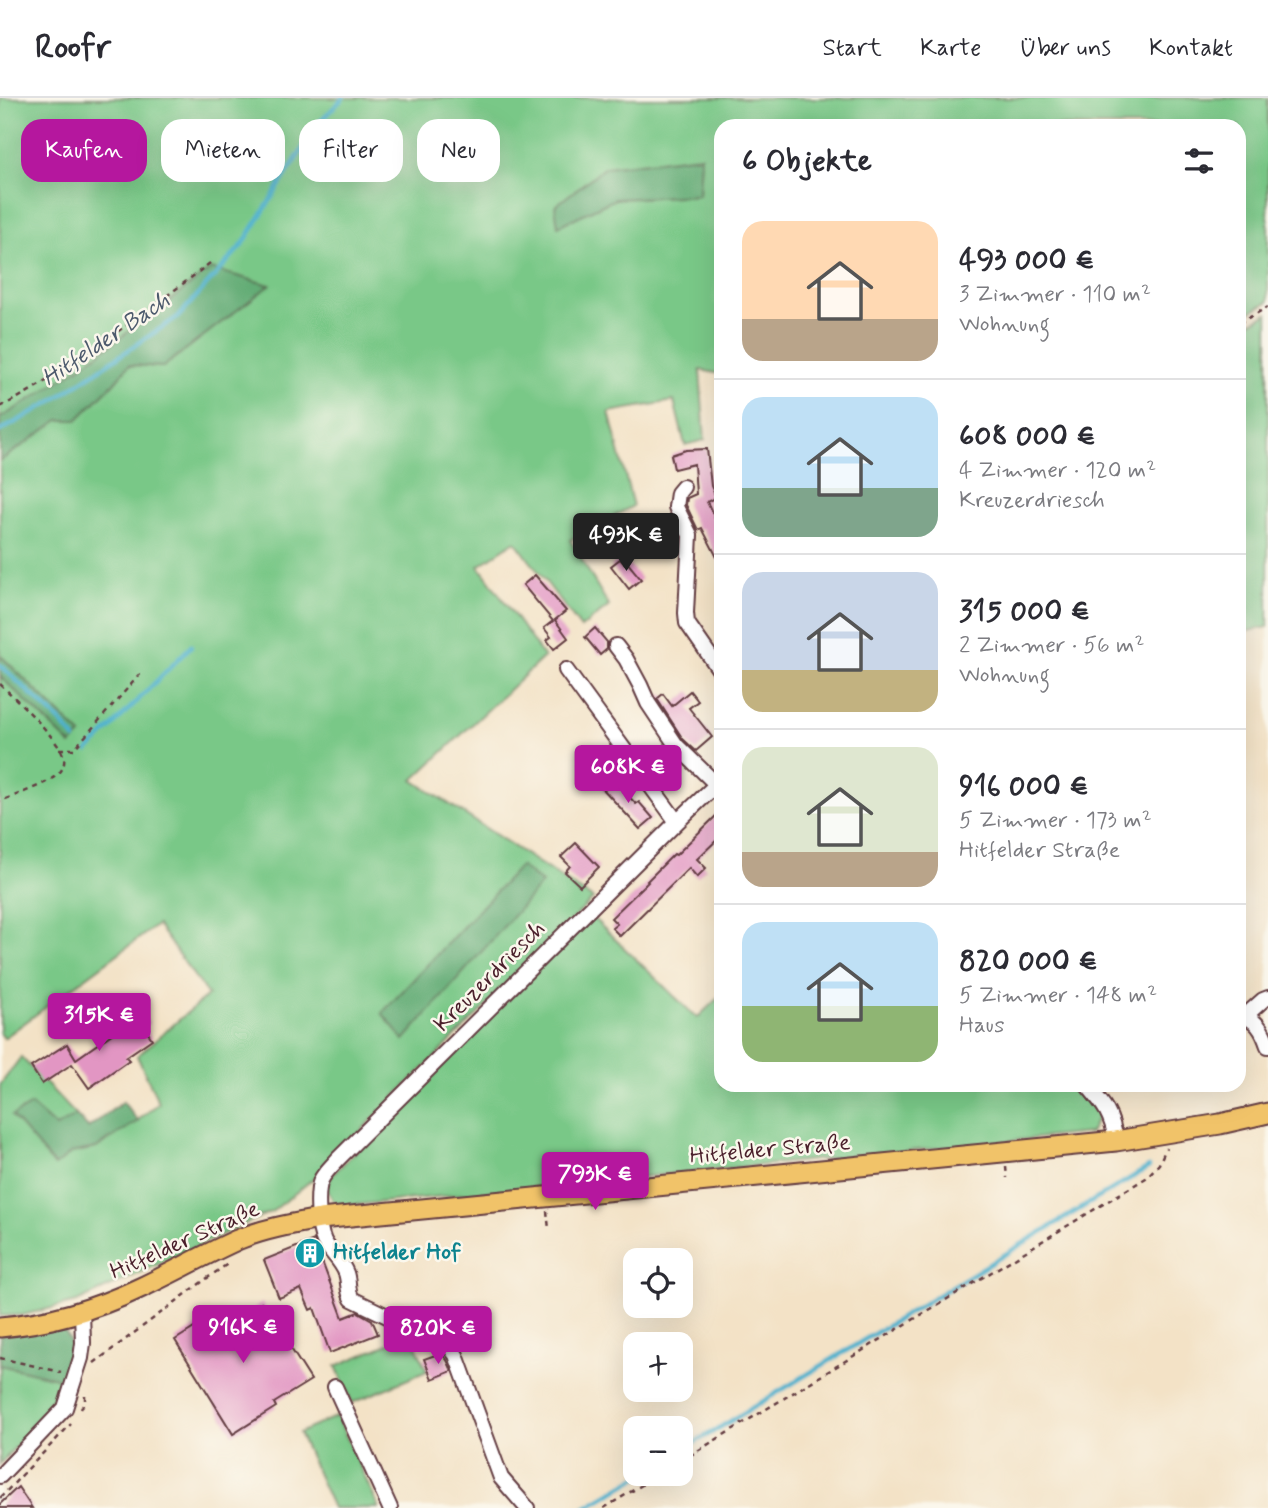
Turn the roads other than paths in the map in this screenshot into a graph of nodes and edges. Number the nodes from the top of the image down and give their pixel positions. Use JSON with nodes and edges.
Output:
{"nodes":[{"id":1,"x":683,"y":487,"type":"dead end"},
{"id":2,"x":615,"y":646,"type":"dead end"},
{"id":3,"x":714,"y":662,"type":"edge"},
{"id":4,"x":566,"y":670,"type":"dead end"},
{"id":5,"x":714,"y":778,"type":"edge"},
{"id":6,"x":714,"y":787,"type":"edge"},
{"id":7,"x":677,"y":822,"type":"junction"},
{"id":8,"x":1268,"y":998,"type":"edge"},
{"id":9,"x":1246,"y":1013,"type":"edge"},
{"id":10,"x":1246,"y":1018,"type":"edge"},
{"id":11,"x":1268,"y":1046,"type":"edge"},
{"id":12,"x":1093,"y":1092,"type":"edge"},
{"id":13,"x":1268,"y":1113,"type":"edge"},
{"id":14,"x":1116,"y":1141,"type":"junction"},
{"id":15,"x":320,"y":1219,"type":"junction"},
{"id":16,"x":82,"y":1311,"type":"junction"},
{"id":17,"x":0,"y":1326,"type":"edge"},
{"id":18,"x":335,"y":1387,"type":"dead end"},
{"id":19,"x":0,"y":1476,"type":"edge"},
{"id":20,"x":390,"y":1508,"type":"edge"},
{"id":21,"x":527,"y":1508,"type":"edge"}],
"edges":[{"from":1,"to":3,"type":"street"},
{"from":2,"to":5,"type":"street"},
{"from":4,"to":7,"type":"street"},
{"from":6,"to":7,"type":"street","name":"Kreuzerdriesch"},
{"from":7,"to":15,"type":"street","name":"Kreuzerdriesch"},
{"from":8,"to":9,"type":"street"},
{"from":10,"to":11,"type":"street"},
{"from":12,"to":14,"type":"street"},
{"from":13,"to":14,"type":"main road","name":"Hitfelder Straße"},
{"from":14,"to":15,"type":"main road","name":"Hitfelder Straße"},
{"from":15,"to":16,"type":"main road","name":"Hitfelder Straße"},
{"from":15,"to":21,"type":"street"},
{"from":16,"to":17,"type":"main road","name":"Hitfelder Straße"},
{"from":16,"to":19,"type":"street"},
{"from":18,"to":20,"type":"street"}]}
